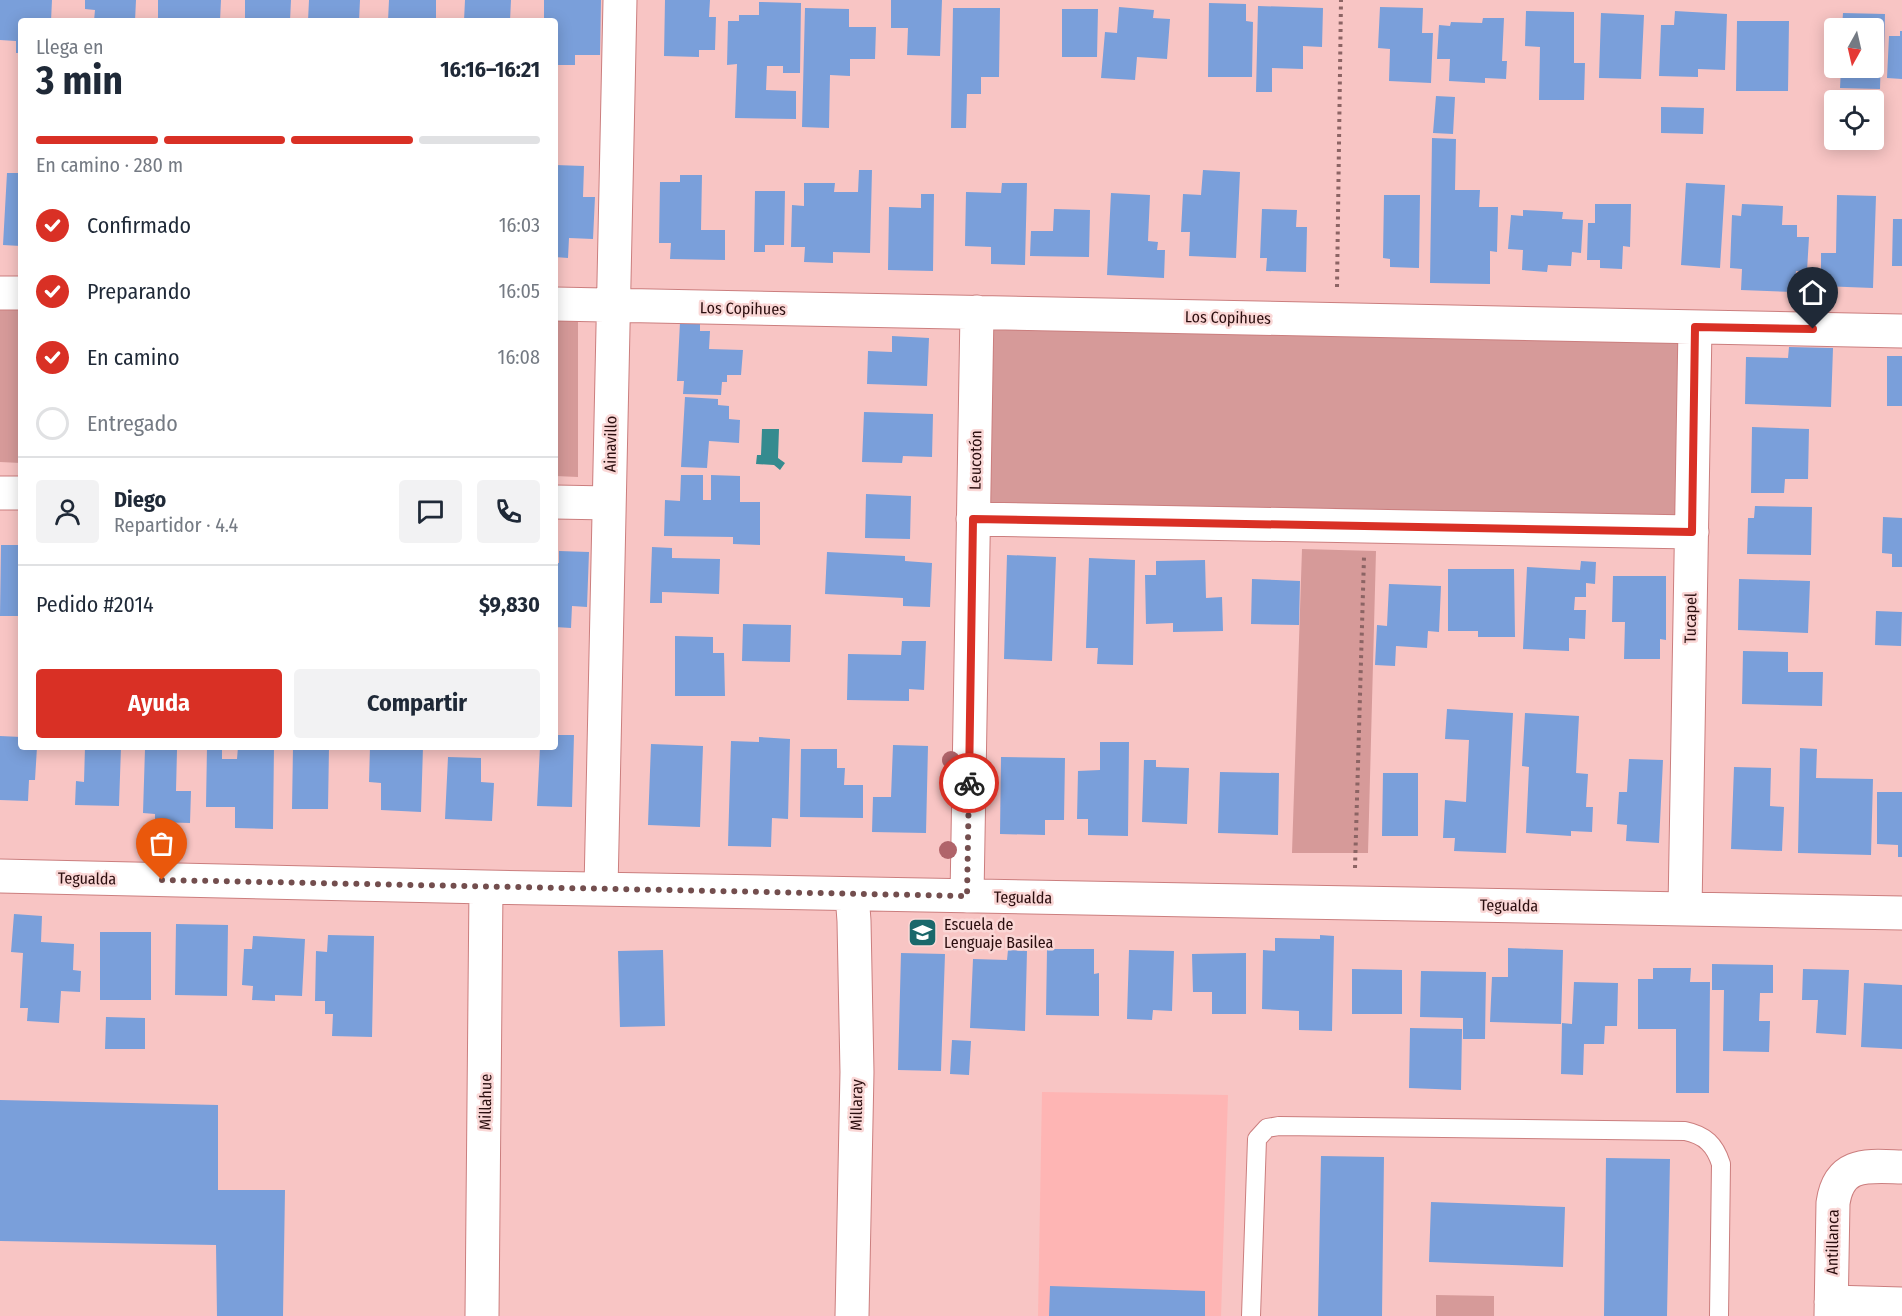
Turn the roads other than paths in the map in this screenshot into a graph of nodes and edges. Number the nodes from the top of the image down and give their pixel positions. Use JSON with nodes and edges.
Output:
{"nodes":[{"id":1,"x":620,"y":0,"type":"edge"},
{"id":2,"x":0,"y":293,"type":"edge"},
{"id":3,"x":18,"y":293,"type":"edge"},
{"id":4,"x":558,"y":304,"type":"edge"},
{"id":5,"x":614,"y":305,"type":"junction"},
{"id":6,"x":977,"y":312,"type":"junction"},
{"id":7,"x":1695,"y":327,"type":"junction"},
{"id":8,"x":1902,"y":331,"type":"edge"},
{"id":9,"x":0,"y":493,"type":"edge"},
{"id":10,"x":18,"y":493,"type":"edge"},
{"id":11,"x":558,"y":502,"type":"edge"},
{"id":12,"x":609,"y":503,"type":"junction"},
{"id":13,"x":973,"y":519,"type":"junction"},
{"id":14,"x":1692,"y":532,"type":"junction"},
{"id":15,"x":0,"y":876,"type":"edge"},
{"id":16,"x":486,"y":887,"type":"junction"},
{"id":17,"x":601,"y":889,"type":"junction"},
{"id":18,"x":852,"y":894,"type":"junction"},
{"id":19,"x":967,"y":896,"type":"junction"},
{"id":20,"x":1685,"y":909,"type":"junction"},
{"id":21,"x":1902,"y":913,"type":"edge"},
{"id":22,"x":1902,"y":1167,"type":"edge"},
{"id":23,"x":1902,"y":1304,"type":"edge"},
{"id":24,"x":1831,"y":1309,"type":"edge"},
{"id":25,"x":482,"y":1316,"type":"edge"},
{"id":26,"x":852,"y":1316,"type":"edge"},
{"id":27,"x":1251,"y":1316,"type":"edge"},
{"id":28,"x":1719,"y":1316,"type":"edge"}],
"edges":[{"from":1,"to":5,"type":"street","name":"Ainavillo"},
{"from":2,"to":3,"type":"street"},
{"from":4,"to":5,"type":"street","name":"Los Copihues"},
{"from":5,"to":6,"type":"street","name":"Los Copihues"},
{"from":5,"to":12,"type":"street","name":"Ainavillo"},
{"from":6,"to":7,"type":"street","name":"Los Copihues"},
{"from":6,"to":13,"type":"street","name":"Leucotón"},
{"from":7,"to":8,"type":"street","name":"Los Copihues"},
{"from":7,"to":14,"type":"street","name":"Tucapel"},
{"from":9,"to":10,"type":"street"},
{"from":11,"to":12,"type":"street"},
{"from":12,"to":17,"type":"street","name":"Ainavillo"},
{"from":13,"to":14,"type":"street"},
{"from":13,"to":19,"type":"street","name":"Leucotón"},
{"from":14,"to":20,"type":"street","name":"Tucapel"},
{"from":15,"to":16,"type":"street","name":"Tegualda"},
{"from":16,"to":17,"type":"street","name":"Tegualda"},
{"from":16,"to":25,"type":"street","name":"Millahue"},
{"from":17,"to":18,"type":"street","name":"Tegualda"},
{"from":18,"to":19,"type":"street","name":"Tegualda"},
{"from":18,"to":26,"type":"street","name":"Millaray"},
{"from":19,"to":20,"type":"street","name":"Tegualda"},
{"from":20,"to":21,"type":"street","name":"Tegualda"},
{"from":22,"to":24,"type":"street","name":"Antillanca"},
{"from":23,"to":24,"type":"street"},
{"from":27,"to":28,"type":"lane"}]}
